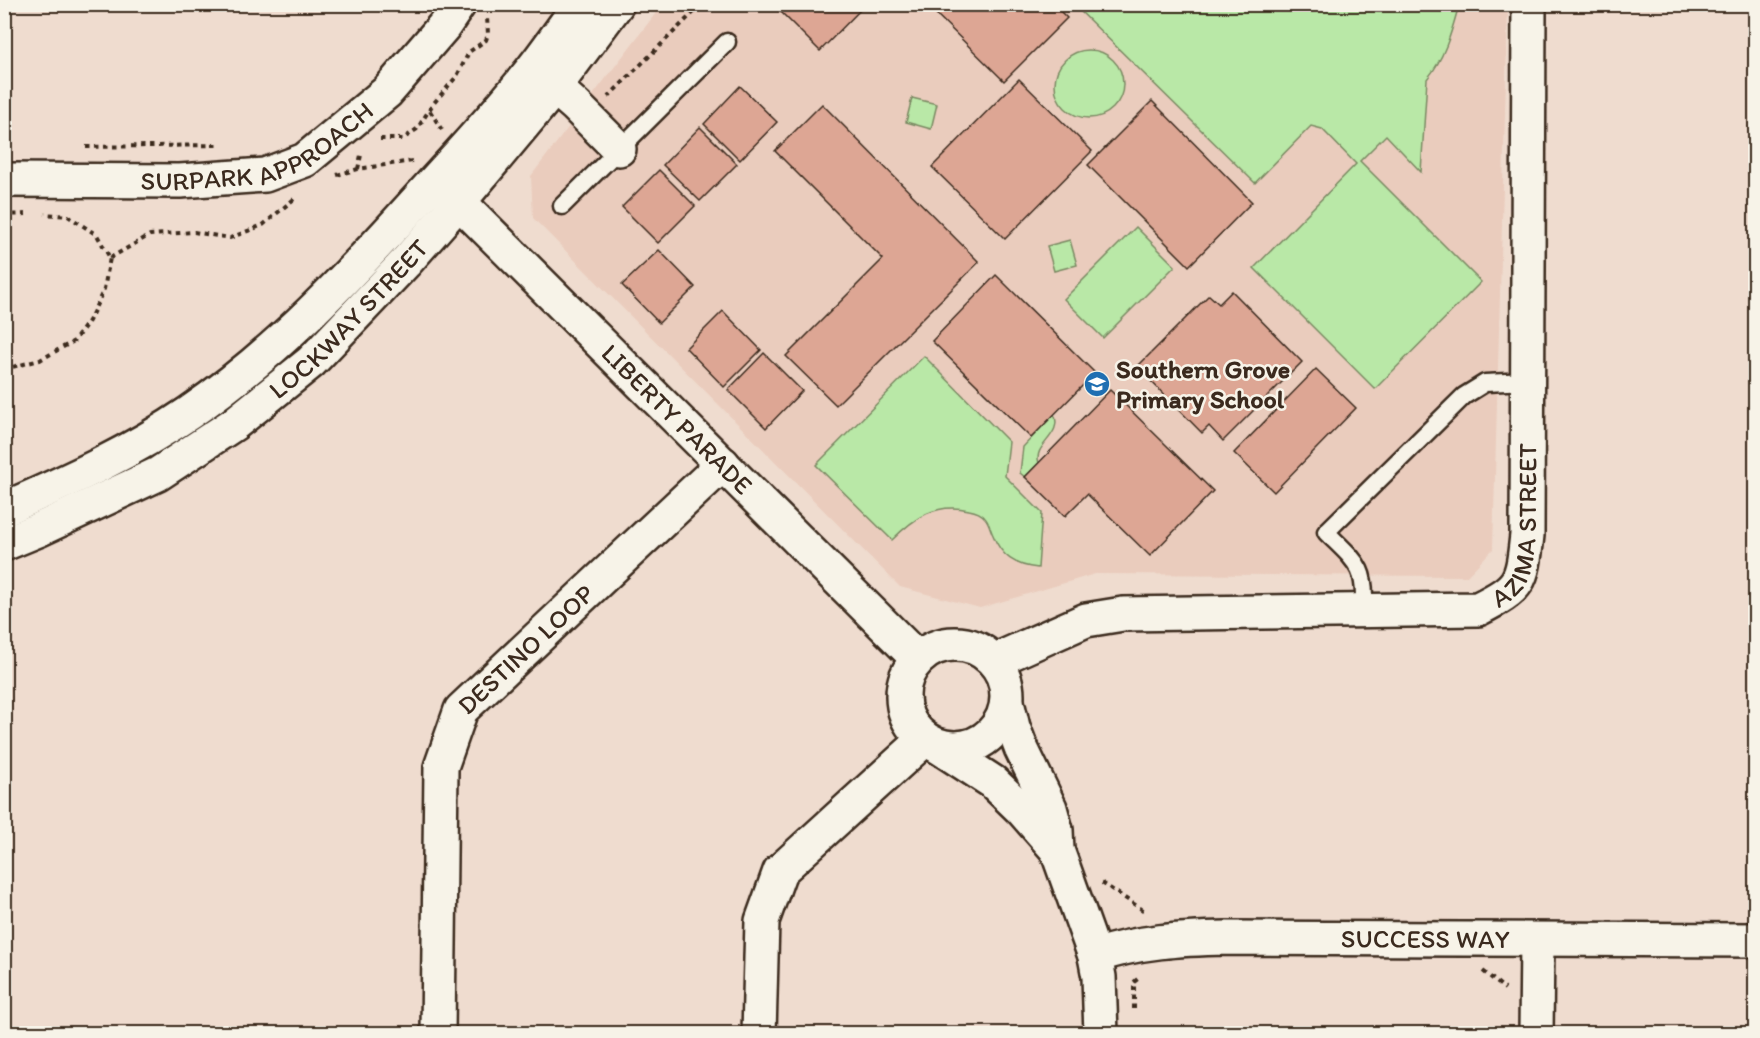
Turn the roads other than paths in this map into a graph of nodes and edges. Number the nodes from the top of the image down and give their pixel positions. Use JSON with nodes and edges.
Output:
{"nodes":[{"id":1,"x":580,"y":4,"type":"edge"},
{"id":2,"x":617,"y":4,"type":"edge"},
{"id":3,"x":1529,"y":4,"type":"edge"},
{"id":4,"x":473,"y":10,"type":"edge"},
{"id":5,"x":727,"y":42,"type":"dead end"},
{"id":6,"x":544,"y":78,"type":"junction"},
{"id":7,"x":619,"y":149,"type":"junction"},
{"id":8,"x":428,"y":170,"type":"junction"},
{"id":9,"x":4,"y":180,"type":"edge"},
{"id":10,"x":459,"y":202,"type":"junction"},
{"id":11,"x":562,"y":206,"type":"dead end"},
{"id":12,"x":1528,"y":381,"type":"junction"},
{"id":13,"x":723,"y":464,"type":"junction"},
{"id":14,"x":4,"y":509,"type":"edge"},
{"id":15,"x":4,"y":544,"type":"edge"},
{"id":16,"x":1363,"y":611,"type":"junction"},
{"id":17,"x":918,"y":659,"type":"junction"},
{"id":18,"x":994,"y":661,"type":"junction"},
{"id":19,"x":1007,"y":702,"type":"junction"},
{"id":20,"x":930,"y":742,"type":"junction"},
{"id":21,"x":1057,"y":850,"type":"junction"},
{"id":22,"x":1537,"y":940,"type":"junction"},
{"id":23,"x":1755,"y":940,"type":"edge"},
{"id":24,"x":1095,"y":956,"type":"junction"},
{"id":25,"x":438,"y":1034,"type":"edge"},
{"id":26,"x":759,"y":1034,"type":"edge"},
{"id":27,"x":1101,"y":1034,"type":"edge"},
{"id":28,"x":1536,"y":1034,"type":"edge"}],
"edges":[{"from":1,"to":6,"type":"street","name":"LOCKWAY STREET"},
{"from":2,"to":6,"type":"street","name":"LOCKWAY STREET"},
{"from":3,"to":12,"type":"street","name":"AZIMA STREET"},
{"from":4,"to":9,"type":"street","name":"SURPARK APPROACH"},
{"from":5,"to":7,"type":"lane"},
{"from":6,"to":7,"type":"street"},
{"from":6,"to":8,"type":"street","name":"LOCKWAY STREET"},
{"from":6,"to":10,"type":"street","name":"LOCKWAY STREET"},
{"from":7,"to":11,"type":"lane"},
{"from":8,"to":10,"type":"street","name":"LIBERTY PARADE"},
{"from":8,"to":14,"type":"street","name":"LOCKWAY STREET"},
{"from":10,"to":13,"type":"street","name":"LIBERTY PARADE"},
{"from":10,"to":15,"type":"street","name":"LOCKWAY STREET"},
{"from":12,"to":16,"type":"lane"},
{"from":12,"to":16,"type":"street","name":"AZIMA STREET"},
{"from":13,"to":17,"type":"street","name":"LIBERTY PARADE"},
{"from":13,"to":25,"type":"street","name":"DESTINO LOOP"},
{"from":16,"to":18,"type":"street","name":"AZIMA STREET"},
{"from":17,"to":18,"type":"street"},
{"from":17,"to":20,"type":"street"},
{"from":18,"to":19,"type":"street"},
{"from":19,"to":20,"type":"street"},
{"from":19,"to":21,"type":"street"},
{"from":20,"to":21,"type":"street"},
{"from":20,"to":26,"type":"street"},
{"from":21,"to":24,"type":"street"},
{"from":22,"to":23,"type":"street","name":"SUCCESS WAY"},
{"from":22,"to":24,"type":"street","name":"SUCCESS WAY"},
{"from":22,"to":28,"type":"street"},
{"from":24,"to":27,"type":"street"}]}
